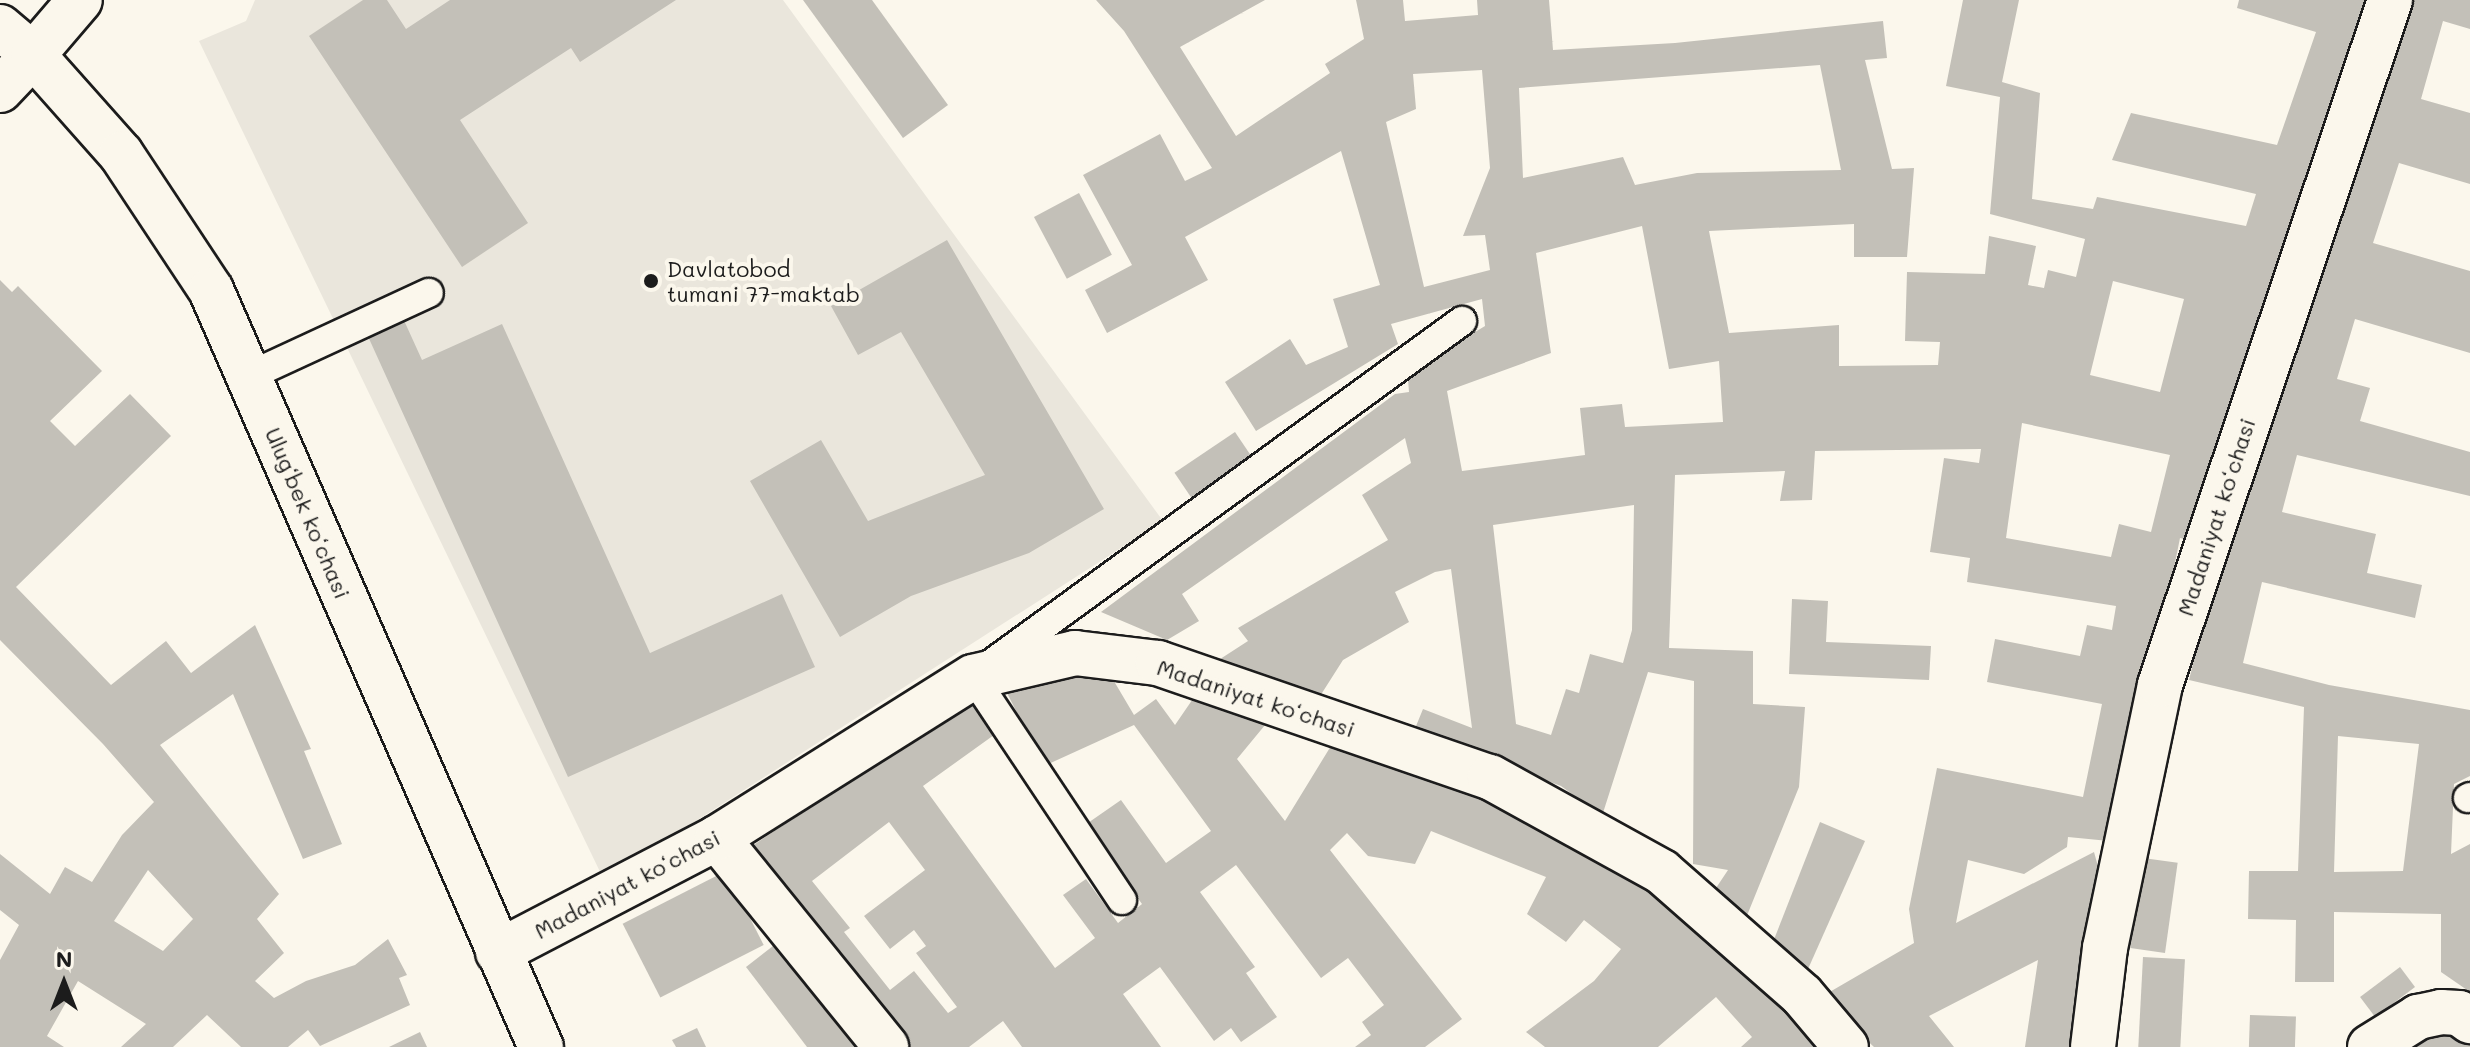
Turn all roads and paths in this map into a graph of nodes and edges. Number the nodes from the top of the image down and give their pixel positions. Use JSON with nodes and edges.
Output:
{"nodes":[{"id":1,"x":80,"y":0,"type":"edge"},
{"id":2,"x":2390,"y":0,"type":"edge"},
{"id":3,"x":0,"y":27,"type":"edge"},
{"id":4,"x":33,"y":55,"type":"junction"},
{"id":5,"x":0,"y":90,"type":"edge"},
{"id":6,"x":429,"y":293,"type":"dead end"},
{"id":7,"x":1462,"y":321,"type":"dead end"},
{"id":8,"x":249,"y":376,"type":"junction"},
{"id":9,"x":973,"y":677,"type":"junction"},
{"id":10,"x":717,"y":838,"type":"junction"},
{"id":11,"x":1122,"y":900,"type":"dead end"},
{"id":12,"x":498,"y":952,"type":"junction"},
{"id":13,"x":2470,"y":1021,"type":"edge"},
{"id":14,"x":541,"y":1047,"type":"edge"},
{"id":15,"x":886,"y":1047,"type":"edge"},
{"id":16,"x":1846,"y":1047,"type":"edge"},
{"id":17,"x":2093,"y":1047,"type":"edge"},
{"id":18,"x":2370,"y":1047,"type":"edge"}],
"edges":[{"from":1,"to":4,"type":"street"},
{"from":2,"to":17,"type":"street","name":"Madaniyat koʻchasi"},
{"from":3,"to":4,"type":"street","name":"Ulugʻbek koʻchasi"},
{"from":4,"to":5,"type":"street"},
{"from":4,"to":8,"type":"street","name":"Ulugʻbek koʻchasi"},
{"from":6,"to":8,"type":"lane"},
{"from":7,"to":9,"type":"lane"},
{"from":8,"to":12,"type":"street","name":"Ulugʻbek koʻchasi"},
{"from":9,"to":10,"type":"street","name":"Madaniyat koʻchasi"},
{"from":9,"to":11,"type":"lane"},
{"from":9,"to":16,"type":"street","name":"Madaniyat koʻchasi"},
{"from":10,"to":12,"type":"street","name":"Madaniyat koʻchasi"},
{"from":10,"to":15,"type":"street"},
{"from":12,"to":14,"type":"street","name":"Ulugʻbek koʻchasi"},
{"from":13,"to":18,"type":"street"}]}
